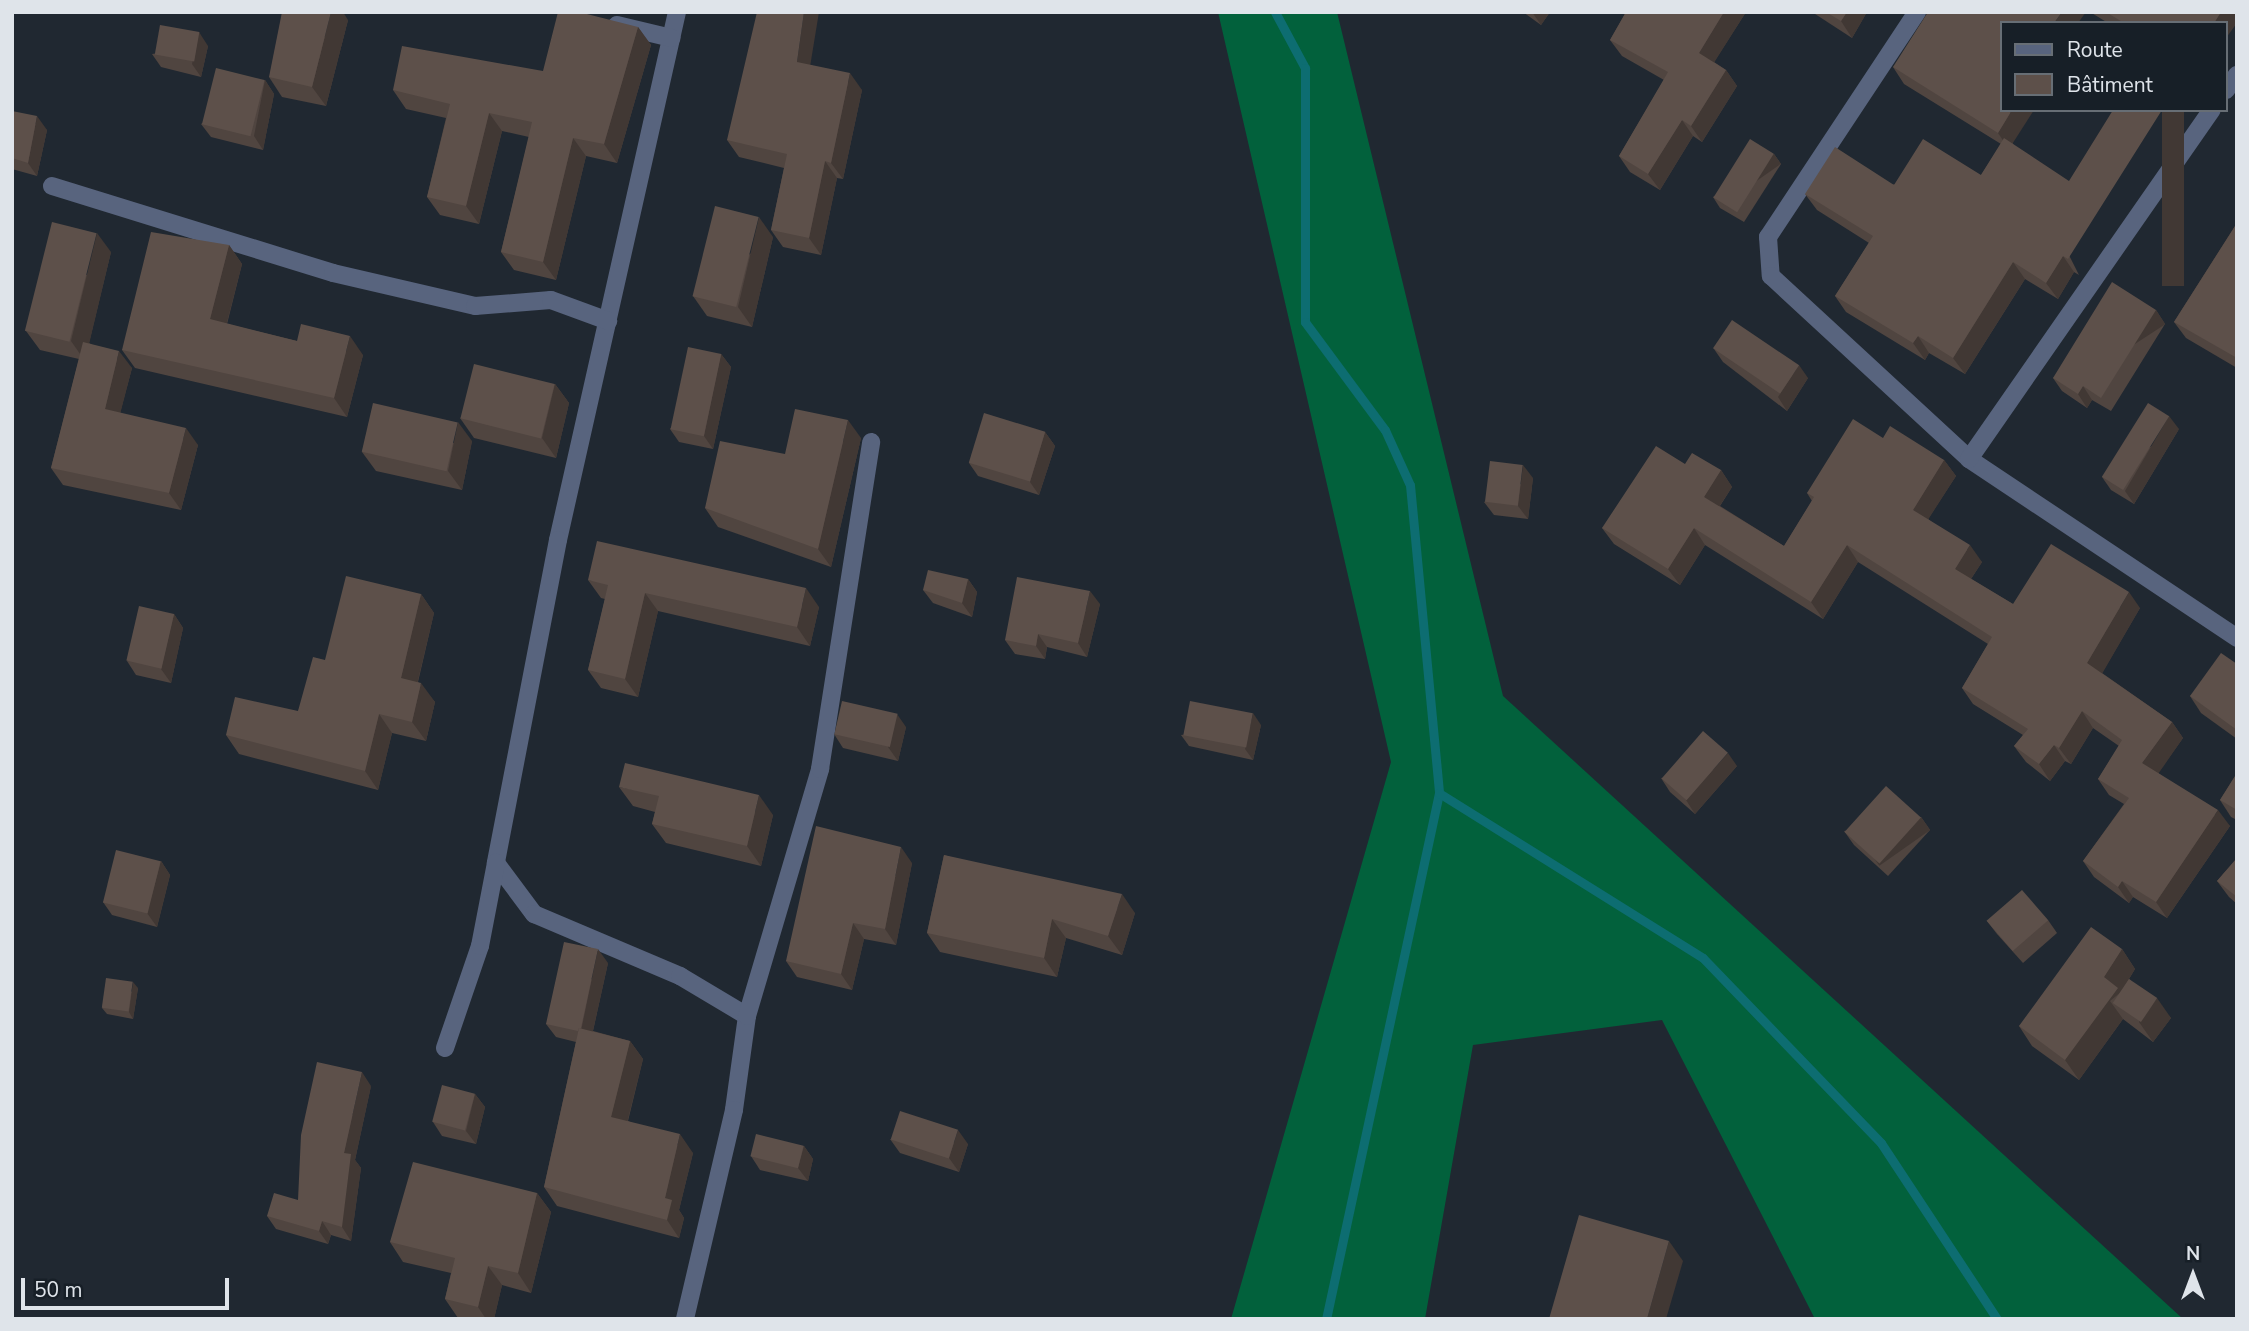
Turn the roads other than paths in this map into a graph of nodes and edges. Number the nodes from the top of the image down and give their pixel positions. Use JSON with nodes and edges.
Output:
{"nodes":[{"id":1,"x":677,"y":12,"type":"edge"},
{"id":2,"x":1917,"y":12,"type":"edge"},
{"id":3,"x":594,"y":19,"type":"edge"},
{"id":4,"x":671,"y":38,"type":"junction"},
{"id":5,"x":2211,"y":112,"type":"edge"},
{"id":6,"x":52,"y":186,"type":"dead end"},
{"id":7,"x":608,"y":321,"type":"junction"},
{"id":8,"x":871,"y":442,"type":"dead end"},
{"id":9,"x":1969,"y":459,"type":"junction"},
{"id":10,"x":2237,"y":638,"type":"edge"},
{"id":11,"x":496,"y":863,"type":"junction"},
{"id":12,"x":747,"y":1016,"type":"junction"},
{"id":13,"x":445,"y":1048,"type":"dead end"},
{"id":14,"x":685,"y":1319,"type":"edge"}],
"edges":[{"from":1,"to":4,"type":"street"},
{"from":2,"to":9,"type":"street"},
{"from":3,"to":4,"type":"street"},
{"from":4,"to":7,"type":"street"},
{"from":5,"to":9,"type":"street"},
{"from":6,"to":7,"type":"street"},
{"from":7,"to":11,"type":"street"},
{"from":8,"to":12,"type":"street"},
{"from":9,"to":10,"type":"street"},
{"from":11,"to":12,"type":"street"},
{"from":11,"to":13,"type":"street"},
{"from":12,"to":14,"type":"street"}]}
